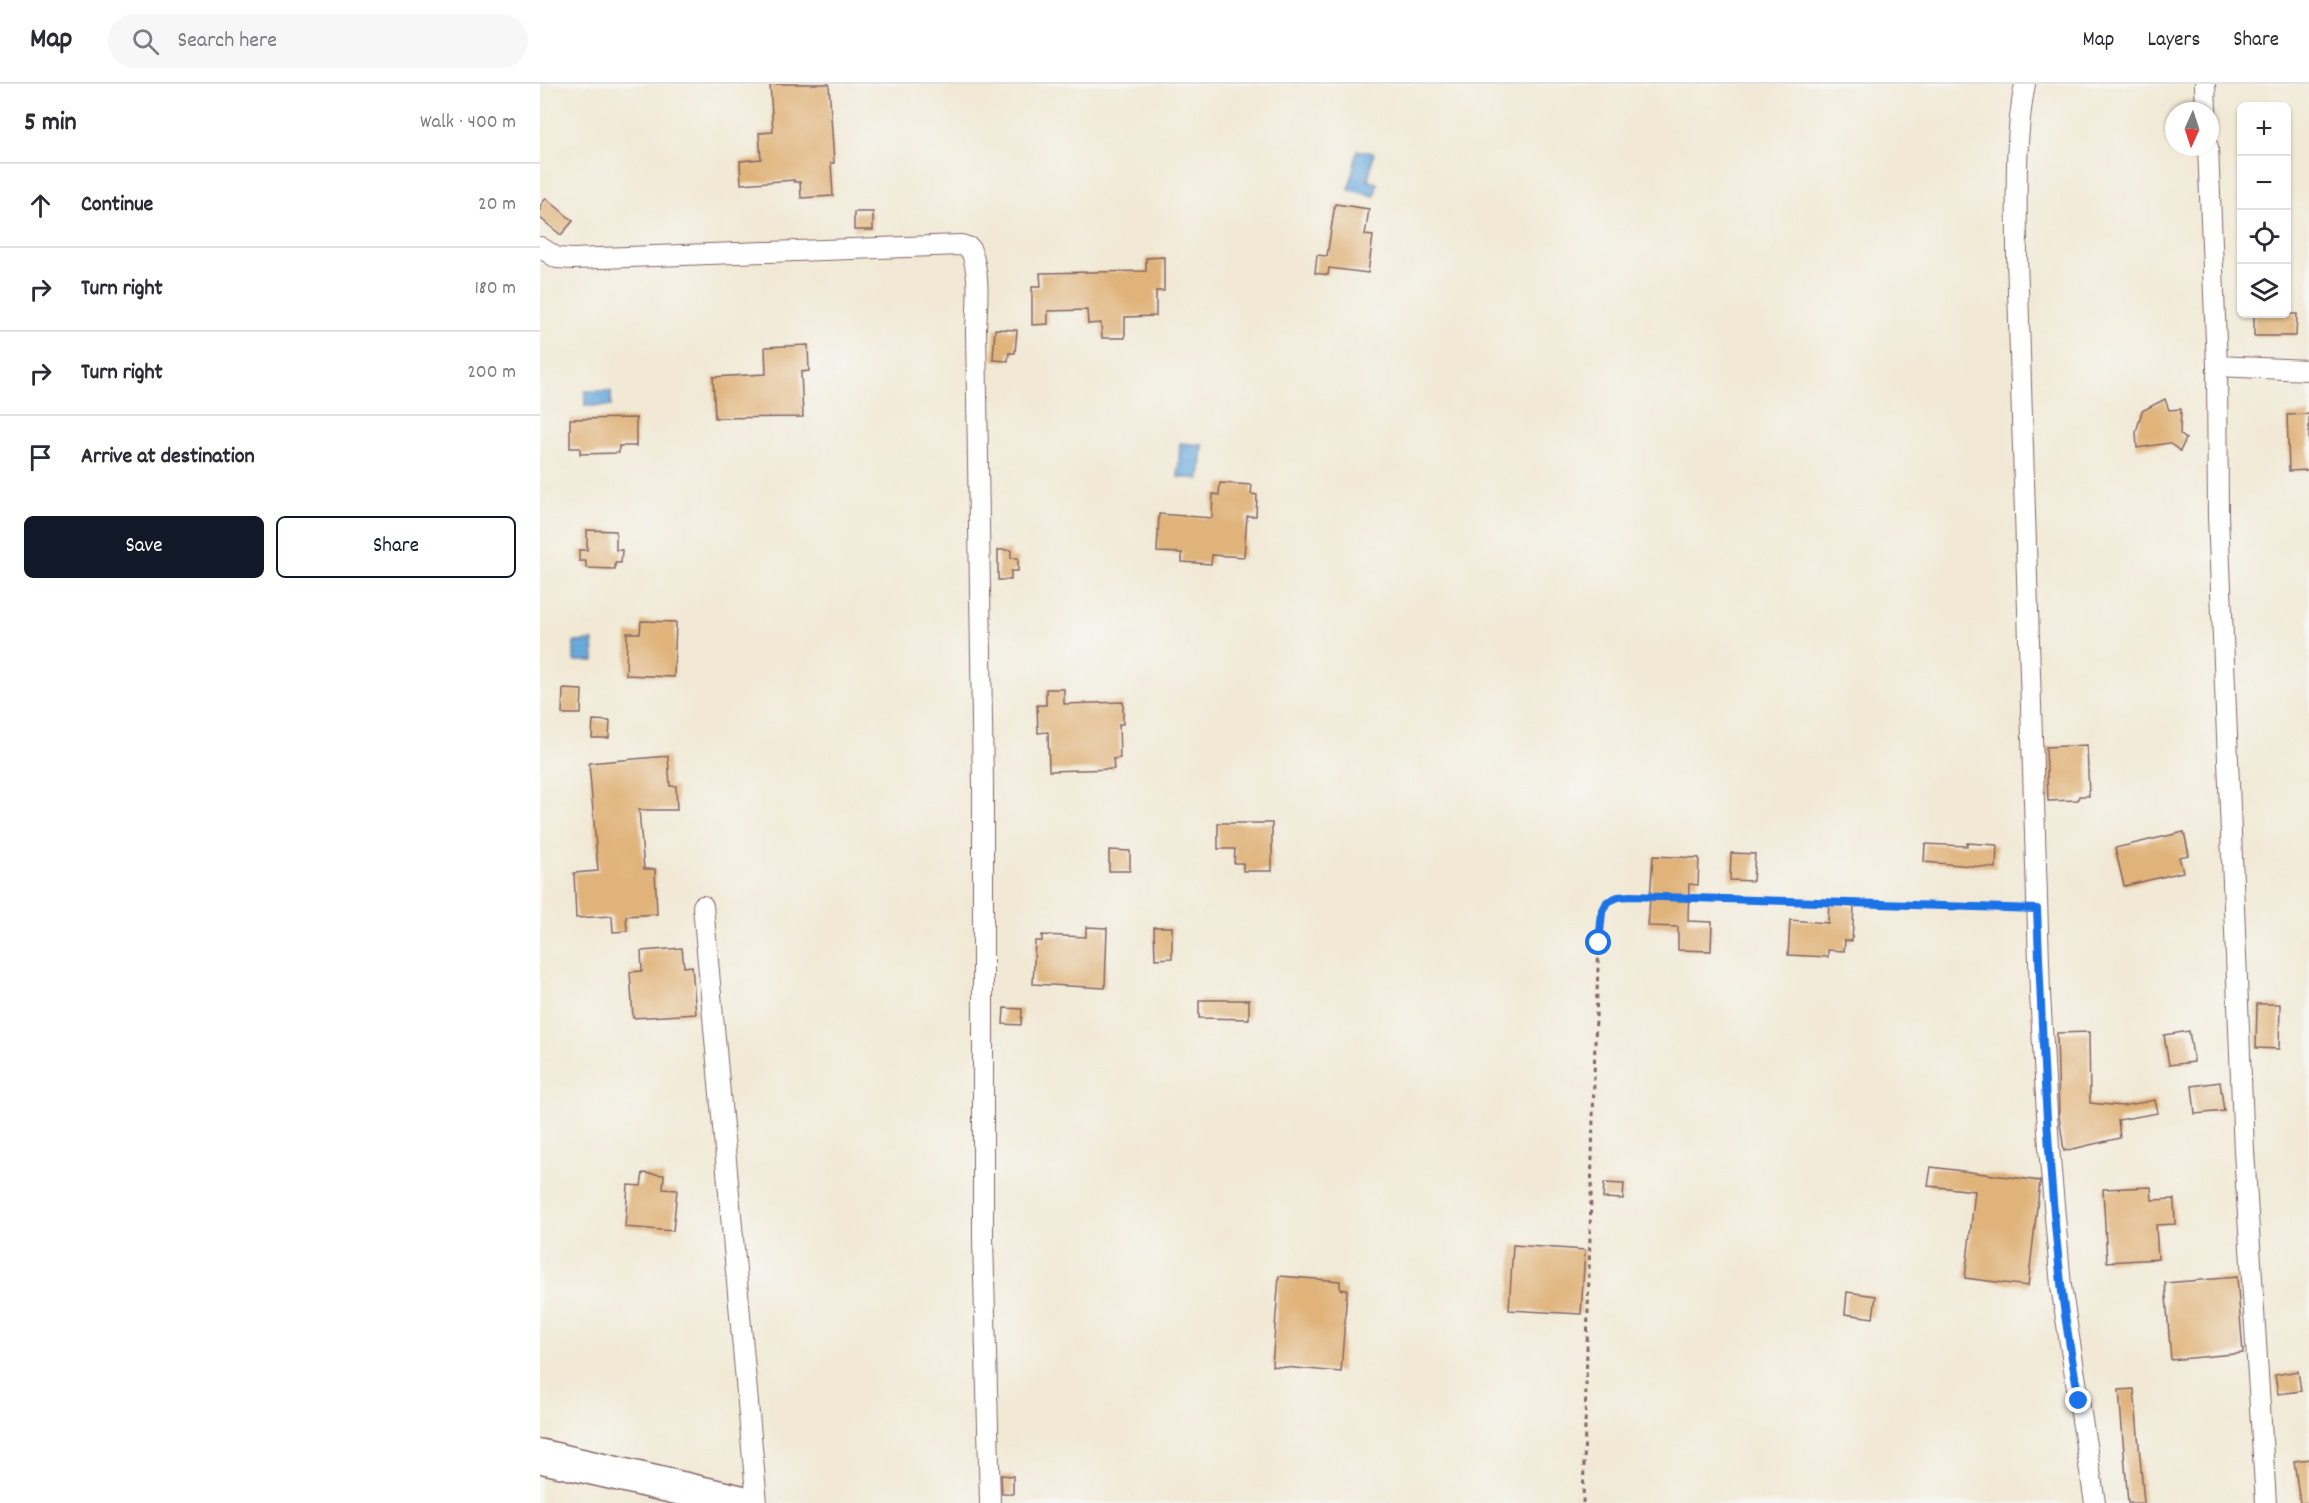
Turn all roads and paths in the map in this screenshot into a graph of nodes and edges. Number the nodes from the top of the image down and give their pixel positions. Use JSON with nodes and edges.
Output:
{"nodes":[{"id":1,"x":2025,"y":84,"type":"edge"},
{"id":2,"x":2205,"y":84,"type":"edge"},
{"id":3,"x":2206,"y":102,"type":"edge"},
{"id":4,"x":2208,"y":156,"type":"edge"},
{"id":5,"x":540,"y":247,"type":"edge"},
{"id":6,"x":2217,"y":366,"type":"junction"},
{"id":7,"x":2309,"y":370,"type":"edge"},
{"id":8,"x":703,"y":906,"type":"dead end"},
{"id":9,"x":2037,"y":909,"type":"junction"},
{"id":10,"x":540,"y":1456,"type":"edge"},
{"id":11,"x":540,"y":1477,"type":"edge"},
{"id":12,"x":655,"y":1503,"type":"edge"},
{"id":13,"x":746,"y":1503,"type":"edge"},
{"id":14,"x":757,"y":1503,"type":"edge"},
{"id":15,"x":990,"y":1503,"type":"edge"},
{"id":16,"x":1583,"y":1503,"type":"edge"},
{"id":17,"x":2095,"y":1503,"type":"edge"},
{"id":18,"x":2266,"y":1503,"type":"edge"}],
"edges":[{"from":1,"to":9,"type":"street"},
{"from":2,"to":3,"type":"street"},
{"from":4,"to":6,"type":"street"},
{"from":5,"to":15,"type":"street"},
{"from":6,"to":7,"type":"street"},
{"from":6,"to":18,"type":"street"},
{"from":8,"to":14,"type":"street"},
{"from":9,"to":16,"type":"path"},
{"from":9,"to":17,"type":"street"},
{"from":10,"to":13,"type":"highway"},
{"from":11,"to":12,"type":"highway"}]}
